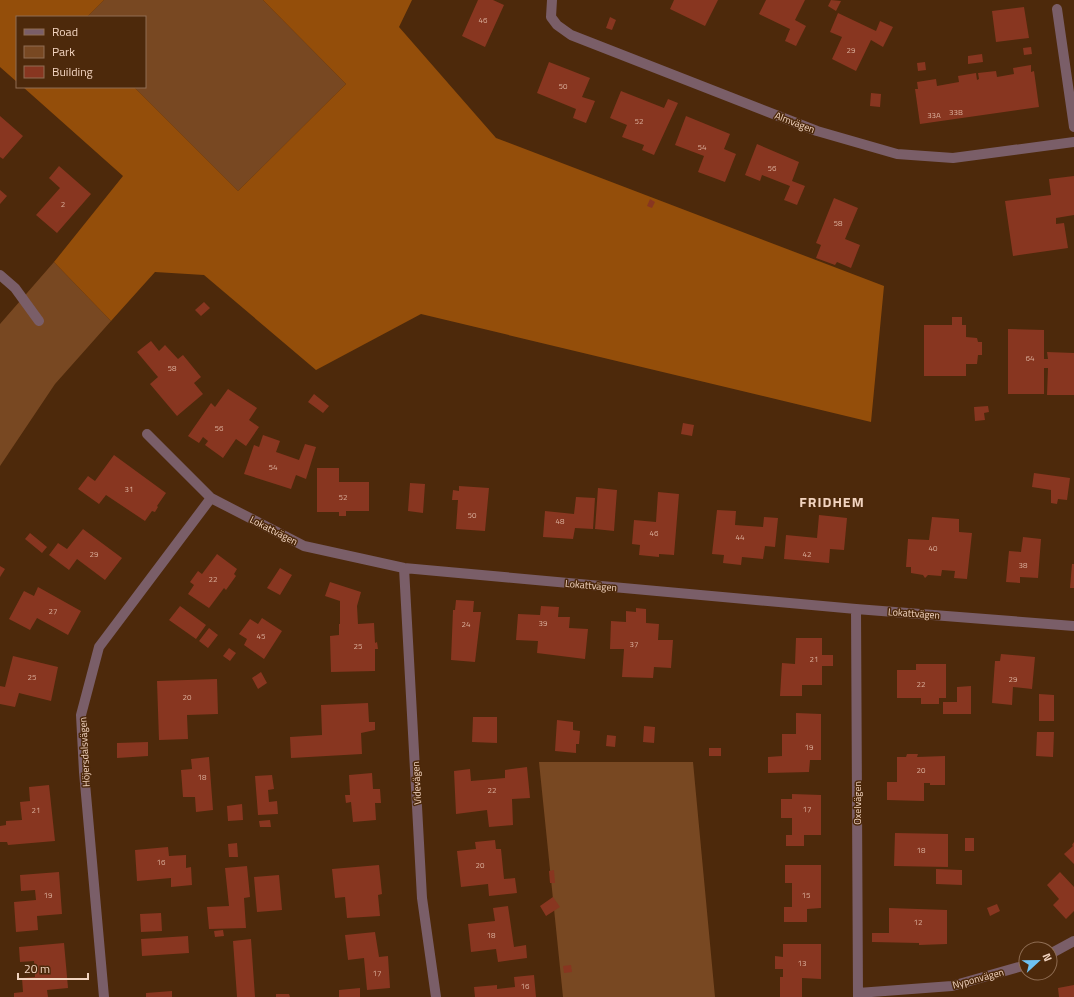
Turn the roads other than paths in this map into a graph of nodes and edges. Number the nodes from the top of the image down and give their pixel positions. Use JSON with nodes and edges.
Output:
{"nodes":[{"id":1,"x":552,"y":0,"type":"edge"},
{"id":2,"x":1057,"y":9,"type":"dead end"},
{"id":3,"x":1074,"y":127,"type":"edge"},
{"id":4,"x":1074,"y":142,"type":"edge"},
{"id":5,"x":0,"y":274,"type":"edge"},
{"id":6,"x":39,"y":321,"type":"dead end"},
{"id":7,"x":147,"y":434,"type":"dead end"},
{"id":8,"x":211,"y":498,"type":"junction"},
{"id":9,"x":404,"y":568,"type":"junction"},
{"id":10,"x":856,"y":608,"type":"junction"},
{"id":11,"x":1074,"y":626,"type":"edge"},
{"id":12,"x":1074,"y":941,"type":"edge"},
{"id":13,"x":1058,"y":950,"type":"edge"},
{"id":14,"x":1018,"y":967,"type":"edge"},
{"id":15,"x":858,"y":995,"type":"edge"},
{"id":16,"x":104,"y":997,"type":"edge"},
{"id":17,"x":436,"y":997,"type":"edge"}],
"edges":[{"from":1,"to":4,"type":"street","name":"Almvägen"},
{"from":2,"to":3,"type":"street"},
{"from":5,"to":6,"type":"street"},
{"from":7,"to":8,"type":"street","name":"Lokattvägen"},
{"from":8,"to":9,"type":"street","name":"Lokattvägen"},
{"from":8,"to":16,"type":"street","name":"Höjersdalsvägen"},
{"from":9,"to":10,"type":"street","name":"Lokattvägen"},
{"from":9,"to":17,"type":"street","name":"Videvägen"},
{"from":10,"to":11,"type":"street","name":"Lokattvägen"},
{"from":10,"to":15,"type":"street","name":"Oxelvägen"},
{"from":12,"to":13,"type":"street"},
{"from":14,"to":15,"type":"street","name":"Nyponvägen"}]}
